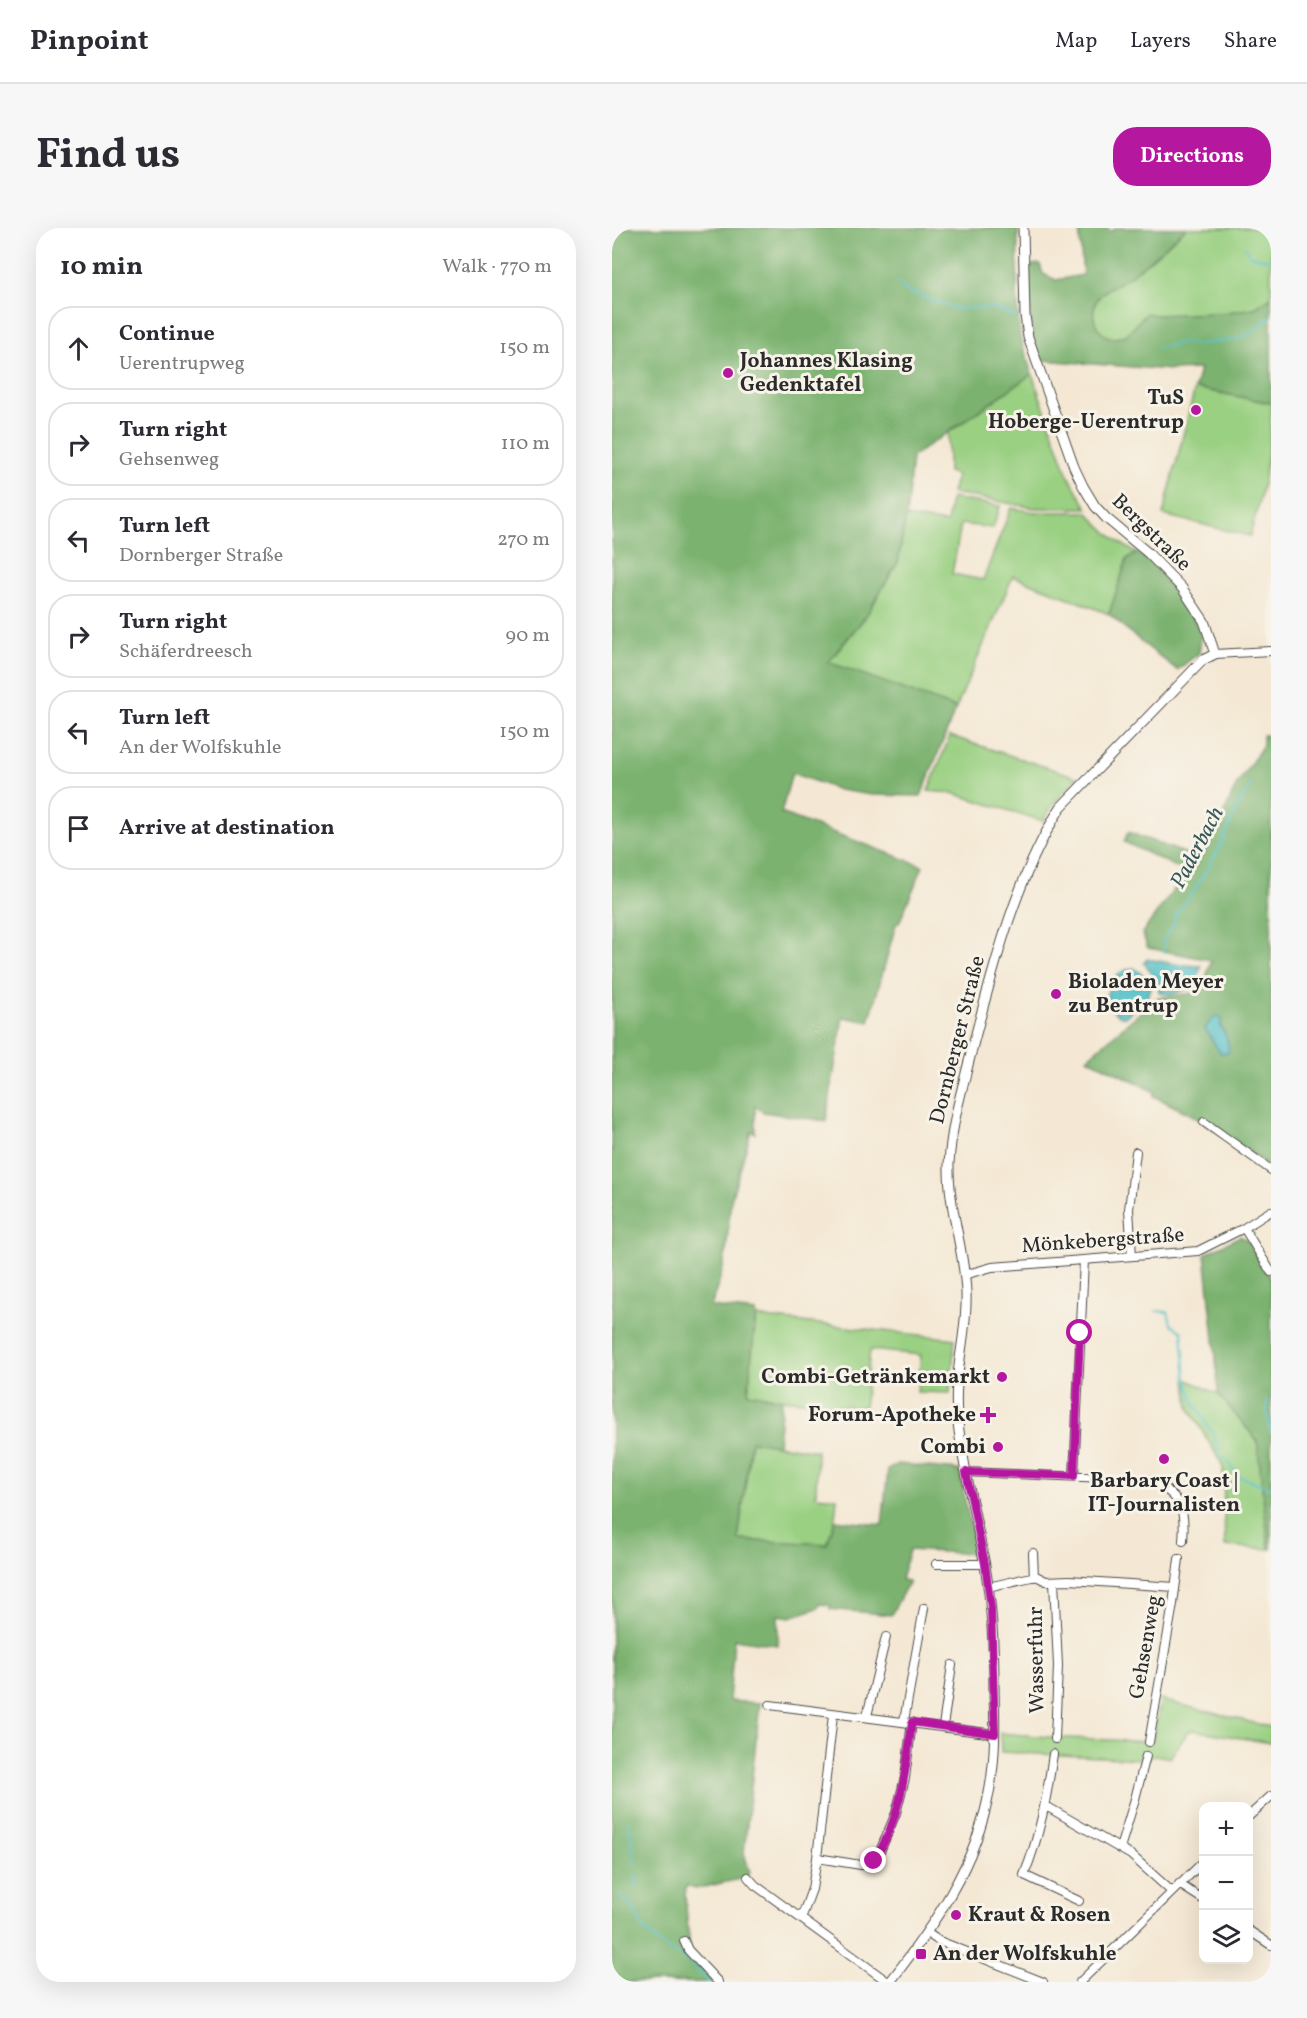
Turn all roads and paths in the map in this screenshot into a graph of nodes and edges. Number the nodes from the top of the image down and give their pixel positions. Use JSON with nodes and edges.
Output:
{"nodes":[{"id":1,"x":1023,"y":228,"type":"edge"},
{"id":2,"x":1271,"y":651,"type":"edge"},
{"id":3,"x":1215,"y":654,"type":"junction"},
{"id":4,"x":1204,"y":1122,"type":"dead end"},
{"id":5,"x":1136,"y":1152,"type":"dead end"},
{"id":6,"x":1271,"y":1170,"type":"edge"},
{"id":7,"x":1271,"y":1211,"type":"edge"},
{"id":8,"x":1244,"y":1228,"type":"junction"},
{"id":9,"x":1132,"y":1256,"type":"junction"},
{"id":10,"x":1084,"y":1260,"type":"junction"},
{"id":11,"x":1271,"y":1272,"type":"edge"},
{"id":12,"x":964,"y":1275,"type":"junction"},
{"id":13,"x":966,"y":1472,"type":"junction"},
{"id":14,"x":1074,"y":1476,"type":"junction"},
{"id":15,"x":1183,"y":1541,"type":"dead end"},
{"id":16,"x":1033,"y":1553,"type":"dead end"},
{"id":17,"x":1179,"y":1559,"type":"dead end"},
{"id":18,"x":936,"y":1564,"type":"dead end"},
{"id":19,"x":985,"y":1564,"type":"junction"},
{"id":20,"x":1034,"y":1577,"type":"junction"},
{"id":21,"x":1054,"y":1581,"type":"junction"},
{"id":22,"x":988,"y":1587,"type":"junction"},
{"id":23,"x":1175,"y":1587,"type":"junction"},
{"id":24,"x":924,"y":1608,"type":"dead end"},
{"id":25,"x":886,"y":1637,"type":"dead end"},
{"id":26,"x":952,"y":1665,"type":"dead end"},
{"id":27,"x":770,"y":1705,"type":"dead end"},
{"id":28,"x":833,"y":1714,"type":"junction"},
{"id":29,"x":867,"y":1716,"type":"junction"},
{"id":30,"x":908,"y":1721,"type":"junction"},
{"id":31,"x":943,"y":1726,"type":"junction"},
{"id":32,"x":995,"y":1734,"type":"junction"},
{"id":33,"x":1055,"y":1739,"type":"dead end"},
{"id":34,"x":1149,"y":1742,"type":"dead end"},
{"id":35,"x":1053,"y":1754,"type":"dead end"},
{"id":36,"x":1146,"y":1756,"type":"dead end"},
{"id":37,"x":1271,"y":1796,"type":"edge"},
{"id":38,"x":1046,"y":1806,"type":"junction"},
{"id":39,"x":1253,"y":1812,"type":"edge"},
{"id":40,"x":1120,"y":1848,"type":"junction"},
{"id":41,"x":818,"y":1858,"type":"junction"},
{"id":42,"x":1199,"y":1865,"type":"edge"},
{"id":43,"x":748,"y":1877,"type":"dead end"},
{"id":44,"x":1179,"y":1884,"type":"junction"},
{"id":45,"x":1171,"y":1891,"type":"junction"},
{"id":46,"x":1199,"y":1897,"type":"edge"},
{"id":47,"x":1079,"y":1901,"type":"dead end"},
{"id":48,"x":801,"y":1919,"type":"junction"},
{"id":49,"x":1253,"y":1933,"type":"edge"},
{"id":50,"x":927,"y":1934,"type":"junction"},
{"id":51,"x":684,"y":1941,"type":"dead end"},
{"id":52,"x":1271,"y":1945,"type":"edge"},
{"id":53,"x":718,"y":1982,"type":"edge"},
{"id":54,"x":889,"y":1982,"type":"edge"},
{"id":55,"x":1042,"y":1982,"type":"edge"},
{"id":56,"x":1080,"y":1982,"type":"edge"}],
"edges":[{"from":1,"to":3,"type":"main road","name":"Bergstraße"},
{"from":2,"to":3,"type":"street"},
{"from":3,"to":12,"type":"main road","name":"Dornberger Straße"},
{"from":4,"to":6,"type":"street"},
{"from":5,"to":9,"type":"street"},
{"from":7,"to":8,"type":"street","name":"Mönkebergstraße"},
{"from":8,"to":9,"type":"street","name":"Mönkebergstraße"},
{"from":8,"to":11,"type":"street"},
{"from":9,"to":10,"type":"street","name":"Mönkebergstraße"},
{"from":10,"to":12,"type":"street","name":"Mönkebergstraße"},
{"from":10,"to":14,"type":"street"},
{"from":12,"to":13,"type":"main road","name":"Dornberger Straße"},
{"from":13,"to":14,"type":"street"},
{"from":13,"to":19,"type":"main road","name":"Dornberger Straße"},
{"from":14,"to":15,"type":"street"},
{"from":16,"to":20,"type":"street","name":"Wasserfuhr"},
{"from":17,"to":23,"type":"street","name":"Gehsenweg"},
{"from":18,"to":19,"type":"street"},
{"from":19,"to":22,"type":"main road","name":"Dornberger Straße"},
{"from":20,"to":21,"type":"street","name":"Wasserfuhr"},
{"from":20,"to":22,"type":"street","name":"Wasserfuhr"},
{"from":21,"to":23,"type":"street","name":"Wasserfuhr"},
{"from":21,"to":33,"type":"street","name":"Wasserfuhr"},
{"from":22,"to":32,"type":"main road","name":"Dornberger Straße"},
{"from":23,"to":34,"type":"street","name":"Gehsenweg"},
{"from":24,"to":30,"type":"street"},
{"from":25,"to":29,"type":"street"},
{"from":26,"to":31,"type":"street"},
{"from":27,"to":28,"type":"street"},
{"from":28,"to":29,"type":"street"},
{"from":28,"to":41,"type":"street"},
{"from":29,"to":30,"type":"street"},
{"from":30,"to":31,"type":"street"},
{"from":30,"to":41,"type":"street"},
{"from":31,"to":32,"type":"street"},
{"from":32,"to":50,"type":"main road","name":"Dornberger Straße"},
{"from":35,"to":38,"type":"street"},
{"from":36,"to":40,"type":"street"},
{"from":37,"to":39,"type":"street"},
{"from":38,"to":40,"type":"street"},
{"from":38,"to":47,"type":"street"},
{"from":40,"to":45,"type":"street"},
{"from":41,"to":48,"type":"street"},
{"from":42,"to":44,"type":"street"},
{"from":43,"to":48,"type":"street"},
{"from":44,"to":45,"type":"street"},
{"from":44,"to":46,"type":"street"},
{"from":45,"to":56,"type":"street"},
{"from":48,"to":54,"type":"street"},
{"from":49,"to":52,"type":"street"},
{"from":50,"to":54,"type":"main road","name":"Dornberger Straße"},
{"from":50,"to":55,"type":"street"},
{"from":51,"to":53,"type":"street"}]}
